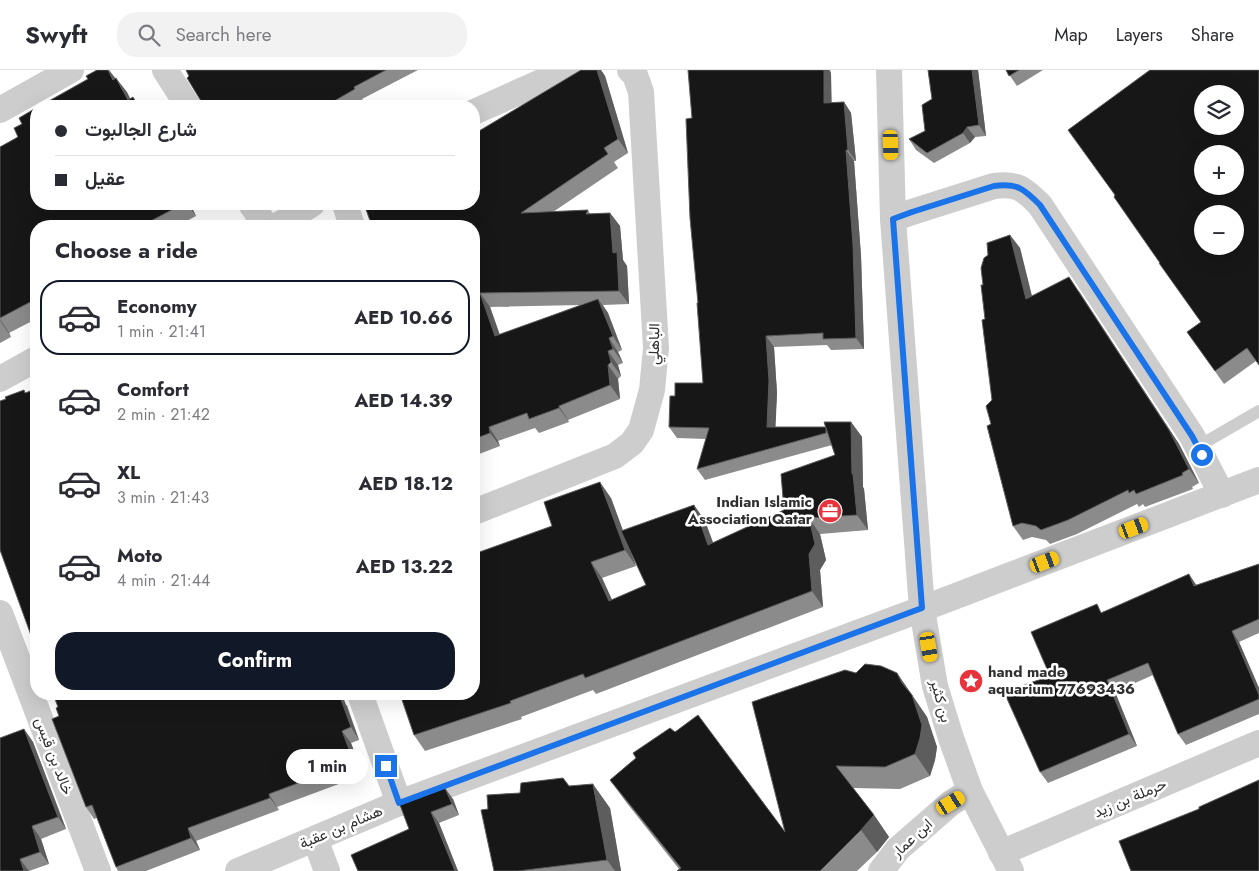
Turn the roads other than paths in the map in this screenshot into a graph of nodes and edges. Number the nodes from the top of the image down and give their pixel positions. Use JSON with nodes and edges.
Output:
{"nodes":[{"id":1,"x":71,"y":70,"type":"edge"},
{"id":2,"x":165,"y":70,"type":"edge"},
{"id":3,"x":568,"y":70,"type":"edge"},
{"id":4,"x":630,"y":70,"type":"edge"},
{"id":5,"x":889,"y":70,"type":"edge"},
{"id":6,"x":184,"y":100,"type":"edge"},
{"id":7,"x":480,"y":109,"type":"edge"},
{"id":8,"x":0,"y":110,"type":"edge"},
{"id":9,"x":302,"y":210,"type":"edge"},
{"id":10,"x":893,"y":219,"type":"junction"},
{"id":11,"x":287,"y":220,"type":"edge"},
{"id":12,"x":30,"y":362,"type":"edge"},
{"id":13,"x":0,"y":379,"type":"edge"},
{"id":14,"x":1259,"y":411,"type":"edge"},
{"id":15,"x":1197,"y":447,"type":"junction"},
{"id":16,"x":1259,"y":480,"type":"edge"},
{"id":17,"x":1222,"y":495,"type":"junction"},
{"id":18,"x":480,"y":510,"type":"edge"},
{"id":19,"x":922,"y":608,"type":"junction"},
{"id":20,"x":0,"y":613,"type":"edge"},
{"id":21,"x":30,"y":692,"type":"edge"},
{"id":22,"x":33,"y":700,"type":"edge"},
{"id":23,"x":362,"y":700,"type":"edge"},
{"id":24,"x":1259,"y":743,"type":"edge"},
{"id":25,"x":970,"y":791,"type":"junction"},
{"id":26,"x":399,"y":803,"type":"junction"},
{"id":27,"x":315,"y":839,"type":"junction"},
{"id":28,"x":1006,"y":862,"type":"edge"},
{"id":29,"x":98,"y":871,"type":"edge"},
{"id":30,"x":238,"y":871,"type":"edge"},
{"id":31,"x":327,"y":871,"type":"edge"},
{"id":32,"x":881,"y":871,"type":"edge"}],
"edges":[{"from":1,"to":8,"type":"street"},
{"from":2,"to":6,"type":"street"},
{"from":3,"to":7,"type":"street"},
{"from":4,"to":18,"type":"street","name":"الباهلي"},
{"from":5,"to":10,"type":"street","name":"بن كثير"},
{"from":9,"to":11,"type":"street"},
{"from":10,"to":15,"type":"street"},
{"from":10,"to":19,"type":"street","name":"بن كثير"},
{"from":12,"to":13,"type":"street"},
{"from":14,"to":15,"type":"lane"},
{"from":15,"to":17,"type":"street"},
{"from":16,"to":17,"type":"street","name":"هشام بن عقبة"},
{"from":17,"to":19,"type":"street","name":"هشام بن عقبة"},
{"from":19,"to":25,"type":"street","name":"بن كثير"},
{"from":19,"to":26,"type":"street","name":"هشام بن عقبة"},
{"from":20,"to":21,"type":"street","name":"خالد بن قيس"},
{"from":22,"to":29,"type":"street","name":"خالد بن قيس"},
{"from":23,"to":26,"type":"street"},
{"from":24,"to":28,"type":"street","name":"حرملة بن زيد"},
{"from":25,"to":28,"type":"street","name":"بن كثير"},
{"from":25,"to":32,"type":"street","name":"ابن عمار"},
{"from":26,"to":27,"type":"street","name":"هشام بن عقبة"},
{"from":27,"to":30,"type":"street","name":"هشام بن عقبة"},
{"from":27,"to":31,"type":"street"}]}
